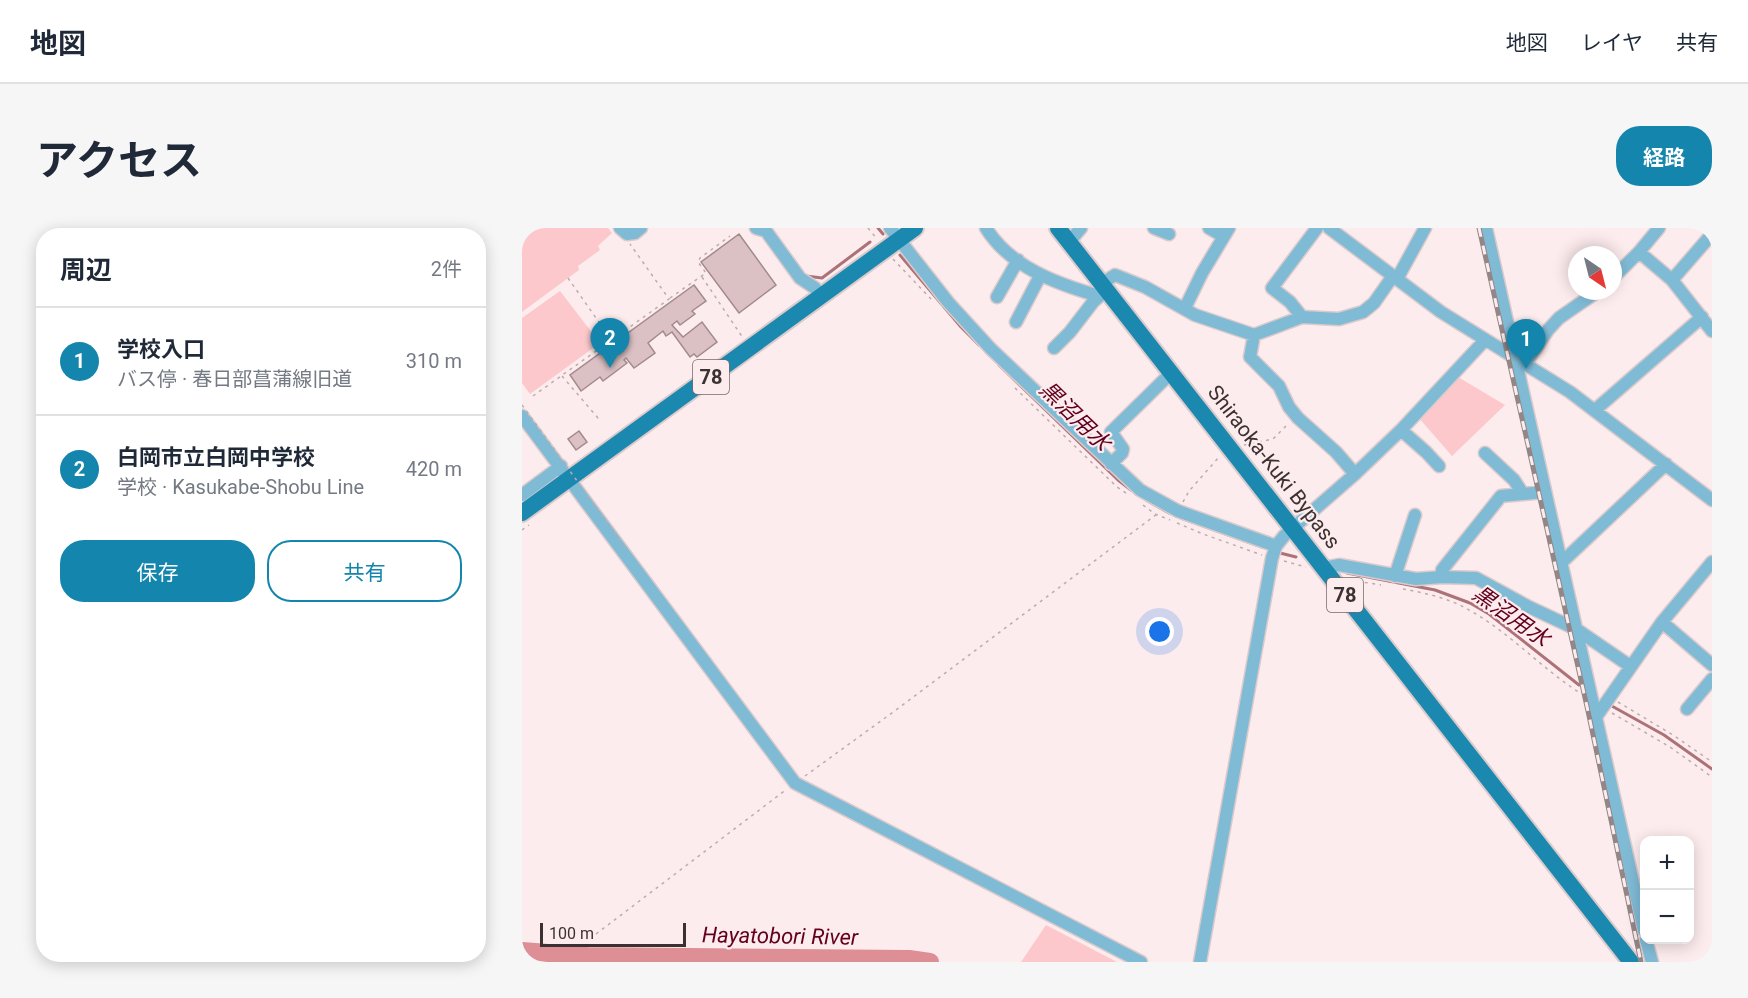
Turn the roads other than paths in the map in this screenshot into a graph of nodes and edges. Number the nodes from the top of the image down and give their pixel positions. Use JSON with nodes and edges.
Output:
{"nodes":[{"id":1,"x":641,"y":228,"type":"edge"},
{"id":2,"x":756,"y":228,"type":"edge"},
{"id":3,"x":915,"y":228,"type":"edge"},
{"id":4,"x":986,"y":228,"type":"edge"},
{"id":5,"x":1058,"y":228,"type":"edge"},
{"id":6,"x":1081,"y":228,"type":"edge"},
{"id":7,"x":1154,"y":228,"type":"edge"},
{"id":8,"x":1209,"y":228,"type":"edge"},
{"id":9,"x":1317,"y":228,"type":"edge"},
{"id":10,"x":1425,"y":228,"type":"edge"},
{"id":11,"x":1486,"y":228,"type":"edge"},
{"id":12,"x":1659,"y":228,"type":"edge"},
{"id":13,"x":1332,"y":229,"type":"edge"},
{"id":14,"x":623,"y":231,"type":"edge"},
{"id":15,"x":1226,"y":232,"type":"edge"},
{"id":16,"x":895,"y":234,"type":"edge"},
{"id":17,"x":1169,"y":234,"type":"dead end"},
{"id":18,"x":1712,"y":234,"type":"edge"},
{"id":19,"x":1069,"y":242,"type":"junction"},
{"id":20,"x":1639,"y":252,"type":"junction"},
{"id":21,"x":1018,"y":260,"type":"junction"},
{"id":22,"x":1622,"y":269,"type":"edge"},
{"id":23,"x":1040,"y":276,"type":"junction"},
{"id":24,"x":1395,"y":277,"type":"junction"},
{"id":25,"x":1672,"y":280,"type":"junction"},
{"id":26,"x":1102,"y":290,"type":"junction"},
{"id":27,"x":821,"y":296,"type":"junction"},
{"id":28,"x":997,"y":297,"type":"dead end"},
{"id":29,"x":1585,"y":300,"type":"edge"},
{"id":30,"x":1185,"y":308,"type":"junction"},
{"id":31,"x":1302,"y":317,"type":"junction"},
{"id":32,"x":1702,"y":317,"type":"junction"},
{"id":33,"x":1016,"y":322,"type":"dead end"},
{"id":34,"x":1712,"y":331,"type":"edge"},
{"id":35,"x":1254,"y":335,"type":"junction"},
{"id":36,"x":1485,"y":340,"type":"junction"},
{"id":37,"x":1054,"y":348,"type":"dead end"},
{"id":38,"x":1520,"y":361,"type":"junction"},
{"id":39,"x":1171,"y":373,"type":"junction"},
{"id":40,"x":1595,"y":410,"type":"junction"},
{"id":41,"x":522,"y":416,"type":"edge"},
{"id":42,"x":1401,"y":430,"type":"junction"},
{"id":43,"x":1485,"y":453,"type":"dead end"},
{"id":44,"x":1111,"y":464,"type":"junction"},
{"id":45,"x":1666,"y":464,"type":"junction"},
{"id":46,"x":1439,"y":466,"type":"dead end"},
{"id":47,"x":565,"y":472,"type":"junction"},
{"id":48,"x":1355,"y":474,"type":"junction"},
{"id":49,"x":1544,"y":492,"type":"junction"},
{"id":50,"x":1523,"y":494,"type":"junction"},
{"id":51,"x":522,"y":495,"type":"edge"},
{"id":52,"x":1712,"y":500,"type":"edge"},
{"id":53,"x":522,"y":513,"type":"edge"},
{"id":54,"x":1415,"y":515,"type":"dead end"},
{"id":55,"x":1292,"y":528,"type":"junction"},
{"id":56,"x":1276,"y":546,"type":"junction"},
{"id":57,"x":1712,"y":562,"type":"edge"},
{"id":58,"x":1561,"y":563,"type":"junction"},
{"id":59,"x":1317,"y":567,"type":"junction"},
{"id":60,"x":1442,"y":577,"type":"junction"},
{"id":61,"x":1395,"y":583,"type":"junction"},
{"id":62,"x":1662,"y":622,"type":"junction"},
{"id":63,"x":1576,"y":629,"type":"junction"},
{"id":64,"x":1712,"y":665,"type":"edge"},
{"id":65,"x":1630,"y":666,"type":"junction"},
{"id":66,"x":1712,"y":679,"type":"edge"},
{"id":67,"x":1687,"y":709,"type":"dead end"},
{"id":68,"x":1599,"y":712,"type":"junction"},
{"id":69,"x":1640,"y":912,"type":"edge"},
{"id":70,"x":1647,"y":944,"type":"edge"},
{"id":71,"x":1142,"y":962,"type":"edge"},
{"id":72,"x":1200,"y":962,"type":"edge"},
{"id":73,"x":1631,"y":962,"type":"edge"},
{"id":74,"x":1652,"y":962,"type":"edge"}],
"edges":[{"from":1,"to":14,"type":"street"},
{"from":2,"to":27,"type":"street"},
{"from":3,"to":16,"type":"main road","number":"78"},
{"from":4,"to":21,"type":"street"},
{"from":5,"to":19,"type":"main road","name":"Shiraoka-Kuki Bypass","number":"78"},
{"from":6,"to":19,"type":"street"},
{"from":7,"to":17,"type":"street"},
{"from":8,"to":15,"type":"street"},
{"from":9,"to":31,"type":"street"},
{"from":10,"to":24,"type":"street"},
{"from":11,"to":38,"type":"street"},
{"from":12,"to":20,"type":"street"},
{"from":13,"to":24,"type":"street"},
{"from":15,"to":30,"type":"street"},
{"from":16,"to":27,"type":"main road","number":"78"},
{"from":16,"to":44,"type":"street"},
{"from":18,"to":25,"type":"street"},
{"from":19,"to":26,"type":"main road","name":"Shiraoka-Kuki Bypass","number":"78"},
{"from":20,"to":22,"type":"street"},
{"from":20,"to":25,"type":"street"},
{"from":21,"to":23,"type":"street"},
{"from":21,"to":28,"type":"street"},
{"from":23,"to":26,"type":"street"},
{"from":23,"to":33,"type":"street"},
{"from":24,"to":31,"type":"street"},
{"from":24,"to":36,"type":"street"},
{"from":25,"to":32,"type":"street"},
{"from":26,"to":30,"type":"street"},
{"from":26,"to":37,"type":"street"},
{"from":26,"to":39,"type":"main road","name":"Shiraoka-Kuki Bypass","number":"78"},
{"from":27,"to":47,"type":"main road","number":"78"},
{"from":29,"to":38,"type":"street"},
{"from":30,"to":35,"type":"street"},
{"from":31,"to":35,"type":"street"},
{"from":32,"to":34,"type":"street"},
{"from":32,"to":40,"type":"street"},
{"from":35,"to":48,"type":"street"},
{"from":36,"to":38,"type":"street"},
{"from":36,"to":42,"type":"street"},
{"from":38,"to":40,"type":"street"},
{"from":38,"to":49,"type":"street"},
{"from":39,"to":44,"type":"street"},
{"from":39,"to":55,"type":"main road","name":"Shiraoka-Kuki Bypass","number":"78"},
{"from":40,"to":45,"type":"street"},
{"from":41,"to":47,"type":"street"},
{"from":42,"to":46,"type":"street"},
{"from":42,"to":48,"type":"street"},
{"from":43,"to":50,"type":"street"},
{"from":44,"to":56,"type":"street"},
{"from":45,"to":52,"type":"street"},
{"from":45,"to":58,"type":"street"},
{"from":47,"to":51,"type":"street"},
{"from":47,"to":53,"type":"main road","number":"78"},
{"from":47,"to":71,"type":"street"},
{"from":48,"to":55,"type":"street"},
{"from":49,"to":50,"type":"street"},
{"from":49,"to":58,"type":"street"},
{"from":50,"to":60,"type":"street"},
{"from":54,"to":61,"type":"street"},
{"from":55,"to":56,"type":"street"},
{"from":55,"to":59,"type":"main road","name":"Shiraoka-Kuki Bypass","number":"78"},
{"from":56,"to":72,"type":"street"},
{"from":57,"to":62,"type":"street"},
{"from":58,"to":63,"type":"street"},
{"from":59,"to":61,"type":"street"},
{"from":59,"to":73,"type":"main road","name":"Shiraoka-Kuki Bypass","number":"78"},
{"from":60,"to":61,"type":"street"},
{"from":60,"to":63,"type":"street"},
{"from":62,"to":64,"type":"street"},
{"from":62,"to":65,"type":"street"},
{"from":63,"to":65,"type":"street"},
{"from":63,"to":68,"type":"street"},
{"from":65,"to":68,"type":"street"},
{"from":66,"to":67,"type":"street"},
{"from":68,"to":69,"type":"street"},
{"from":70,"to":74,"type":"street"}]}
